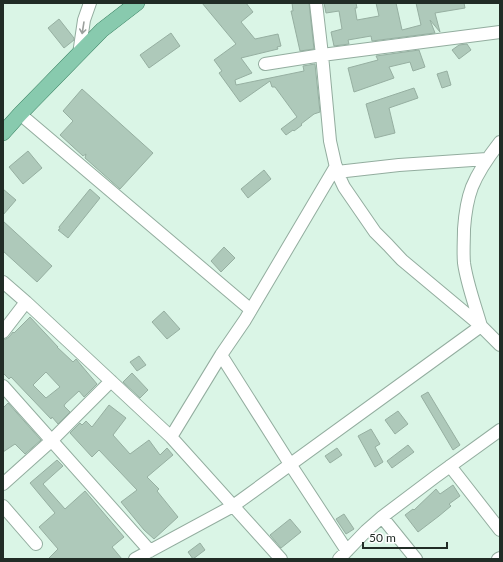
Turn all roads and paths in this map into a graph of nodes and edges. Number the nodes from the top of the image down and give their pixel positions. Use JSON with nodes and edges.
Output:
{"nodes":[{"id":1,"x":90,"y":3,"type":"edge"},
{"id":2,"x":119,"y":3,"type":"edge"},
{"id":3,"x":137,"y":3,"type":"edge"},
{"id":4,"x":316,"y":3,"type":"edge"},
{"id":5,"x":102,"y":30,"type":"junction"},
{"id":6,"x":500,"y":32,"type":"edge"},
{"id":7,"x":79,"y":54,"type":"junction"},
{"id":8,"x":322,"y":55,"type":"junction"},
{"id":9,"x":265,"y":64,"type":"dead end"},
{"id":10,"x":20,"y":114,"type":"junction"},
{"id":11,"x":3,"y":133,"type":"edge"},
{"id":12,"x":500,"y":142,"type":"edge"},
{"id":13,"x":487,"y":159,"type":"junction"},
{"id":14,"x":336,"y":169,"type":"junction"},
{"id":15,"x":3,"y":282,"type":"edge"},
{"id":16,"x":26,"y":302,"type":"junction"},
{"id":17,"x":251,"y":310,"type":"junction"},
{"id":18,"x":480,"y":326,"type":"junction"},
{"id":19,"x":3,"y":332,"type":"edge"},
{"id":20,"x":500,"y":345,"type":"edge"},
{"id":21,"x":221,"y":355,"type":"junction"},
{"id":22,"x":111,"y":381,"type":"junction"},
{"id":23,"x":3,"y":386,"type":"edge"},
{"id":24,"x":500,"y":430,"type":"edge"},
{"id":25,"x":171,"y":437,"type":"junction"},
{"id":26,"x":51,"y":441,"type":"junction"},
{"id":27,"x":290,"y":464,"type":"junction"},
{"id":28,"x":450,"y":466,"type":"junction"},
{"id":29,"x":3,"y":484,"type":"edge"},
{"id":30,"x":3,"y":506,"type":"edge"},
{"id":31,"x":233,"y":506,"type":"junction"},
{"id":32,"x":382,"y":517,"type":"junction"},
{"id":33,"x":500,"y":530,"type":"edge"},
{"id":34,"x":36,"y":544,"type":"dead end"},
{"id":35,"x":150,"y":551,"type":"junction"},
{"id":36,"x":343,"y":555,"type":"edge"},
{"id":37,"x":135,"y":559,"type":"edge"},
{"id":38,"x":281,"y":559,"type":"edge"},
{"id":39,"x":416,"y":559,"type":"edge"}],
"edges":[{"from":1,"to":7,"type":"street","one_way":true},
{"from":2,"to":5,"type":"main road"},
{"from":3,"to":5,"type":"main road"},
{"from":4,"to":8,"type":"street"},
{"from":5,"to":7,"type":"main road"},
{"from":6,"to":8,"type":"street"},
{"from":7,"to":10,"type":"main road"},
{"from":8,"to":9,"type":"street"},
{"from":8,"to":14,"type":"street"},
{"from":10,"to":11,"type":"main road"},
{"from":10,"to":17,"type":"street"},
{"from":12,"to":13,"type":"street"},
{"from":13,"to":14,"type":"street"},
{"from":13,"to":18,"type":"street"},
{"from":14,"to":17,"type":"street"},
{"from":14,"to":18,"type":"street"},
{"from":15,"to":16,"type":"street"},
{"from":16,"to":19,"type":"street"},
{"from":16,"to":22,"type":"street"},
{"from":17,"to":21,"type":"street"},
{"from":18,"to":20,"type":"street"},
{"from":18,"to":27,"type":"street"},
{"from":21,"to":25,"type":"street"},
{"from":21,"to":27,"type":"street"},
{"from":22,"to":25,"type":"street"},
{"from":22,"to":26,"type":"street"},
{"from":23,"to":26,"type":"street"},
{"from":24,"to":28,"type":"street"},
{"from":25,"to":31,"type":"street"},
{"from":26,"to":29,"type":"street"},
{"from":26,"to":35,"type":"street"},
{"from":27,"to":31,"type":"street"},
{"from":27,"to":36,"type":"street"},
{"from":28,"to":32,"type":"street"},
{"from":28,"to":33,"type":"street"},
{"from":30,"to":34,"type":"street"},
{"from":31,"to":35,"type":"street"},
{"from":31,"to":38,"type":"street"},
{"from":32,"to":36,"type":"street"},
{"from":32,"to":39,"type":"street"},
{"from":35,"to":37,"type":"street"}]}
